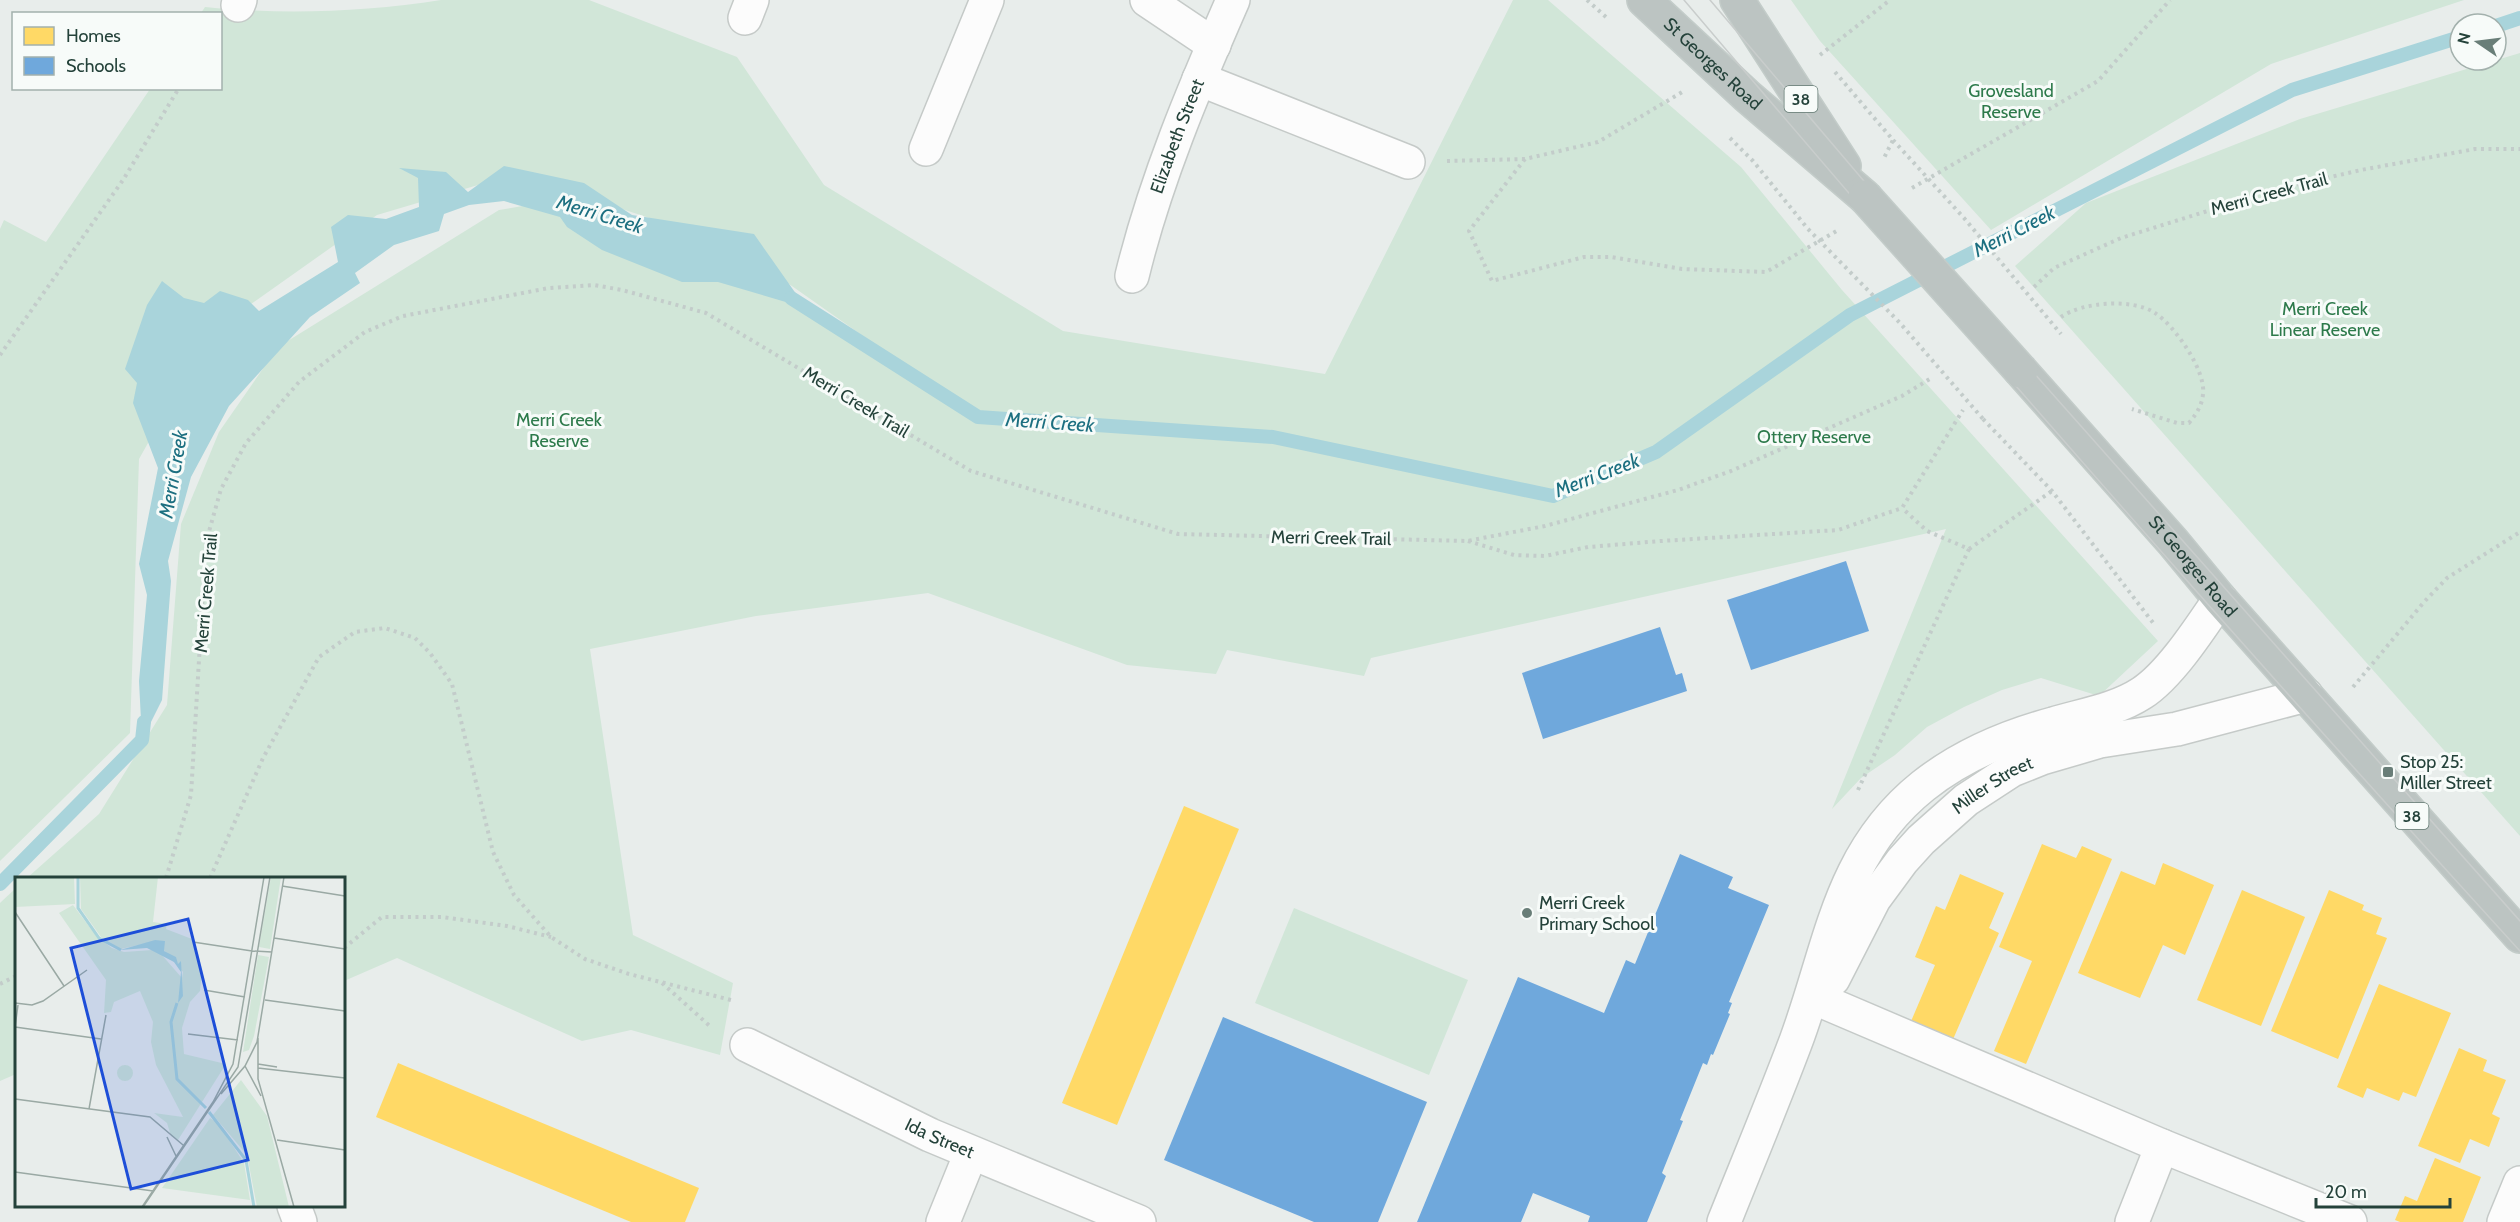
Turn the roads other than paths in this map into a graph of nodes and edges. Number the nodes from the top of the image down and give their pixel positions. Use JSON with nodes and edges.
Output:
{"nodes":[{"id":1,"x":987,"y":0,"type":"edge"},
{"id":2,"x":1147,"y":0,"type":"edge"},
{"id":3,"x":1233,"y":0,"type":"edge"},
{"id":4,"x":1644,"y":0,"type":"edge"},
{"id":5,"x":1737,"y":0,"type":"edge"},
{"id":6,"x":1214,"y":45,"type":"junction"},
{"id":7,"x":1199,"y":79,"type":"junction"},
{"id":8,"x":926,"y":149,"type":"dead end"},
{"id":9,"x":1407,"y":162,"type":"road end"},
{"id":10,"x":1865,"y":197,"type":"junction"},
{"id":11,"x":1132,"y":276,"type":"dead end"},
{"id":12,"x":2220,"y":599,"type":"junction"},
{"id":13,"x":2306,"y":695,"type":"junction"},
{"id":14,"x":2520,"y":936,"type":"edge"},
{"id":15,"x":1822,"y":1001,"type":"junction"},
{"id":16,"x":1797,"y":1040,"type":"junction"},
{"id":17,"x":747,"y":1045,"type":"road end"},
{"id":18,"x":2163,"y":1146,"type":"junction"},
{"id":19,"x":971,"y":1153,"type":"junction"},
{"id":20,"x":2520,"y":1183,"type":"edge"},
{"id":21,"x":294,"y":1207,"type":"edge"},
{"id":22,"x":300,"y":1222,"type":"edge"},
{"id":23,"x":943,"y":1222,"type":"edge"},
{"id":24,"x":1138,"y":1222,"type":"edge"},
{"id":25,"x":1724,"y":1222,"type":"edge"},
{"id":26,"x":2132,"y":1222,"type":"edge"},
{"id":27,"x":2350,"y":1222,"type":"edge"},
{"id":28,"x":2504,"y":1222,"type":"edge"}],
"edges":[{"from":1,"to":8,"type":"street"},
{"from":2,"to":6,"type":"street"},
{"from":3,"to":6,"type":"street","name":"Elizabeth Street"},
{"from":4,"to":10,"type":"highway","name":"St Georges Road","number":"38"},
{"from":5,"to":10,"type":"highway","name":"St Georges Road","number":"38"},
{"from":6,"to":7,"type":"street","name":"Elizabeth Street"},
{"from":7,"to":9,"type":"street"},
{"from":7,"to":11,"type":"street","name":"Elizabeth Street"},
{"from":10,"to":12,"type":"highway","name":"St Georges Road","number":"38","bridge":true},
{"from":12,"to":13,"type":"highway","name":"St Georges Road","number":"38"},
{"from":12,"to":16,"type":"street","name":"Miller Street"},
{"from":13,"to":14,"type":"highway","name":"St Georges Road","number":"38"},
{"from":13,"to":15,"type":"street","name":"Miller Street"},
{"from":15,"to":16,"type":"street","name":"Miller Street"},
{"from":15,"to":18,"type":"street"},
{"from":16,"to":25,"type":"street","name":"Miller Street"},
{"from":17,"to":19,"type":"street","name":"Ida Street"},
{"from":18,"to":26,"type":"street"},
{"from":18,"to":27,"type":"street"},
{"from":19,"to":23,"type":"street"},
{"from":19,"to":24,"type":"street","name":"Ida Street"},
{"from":20,"to":28,"type":"street"},
{"from":21,"to":22,"type":"street"}]}
